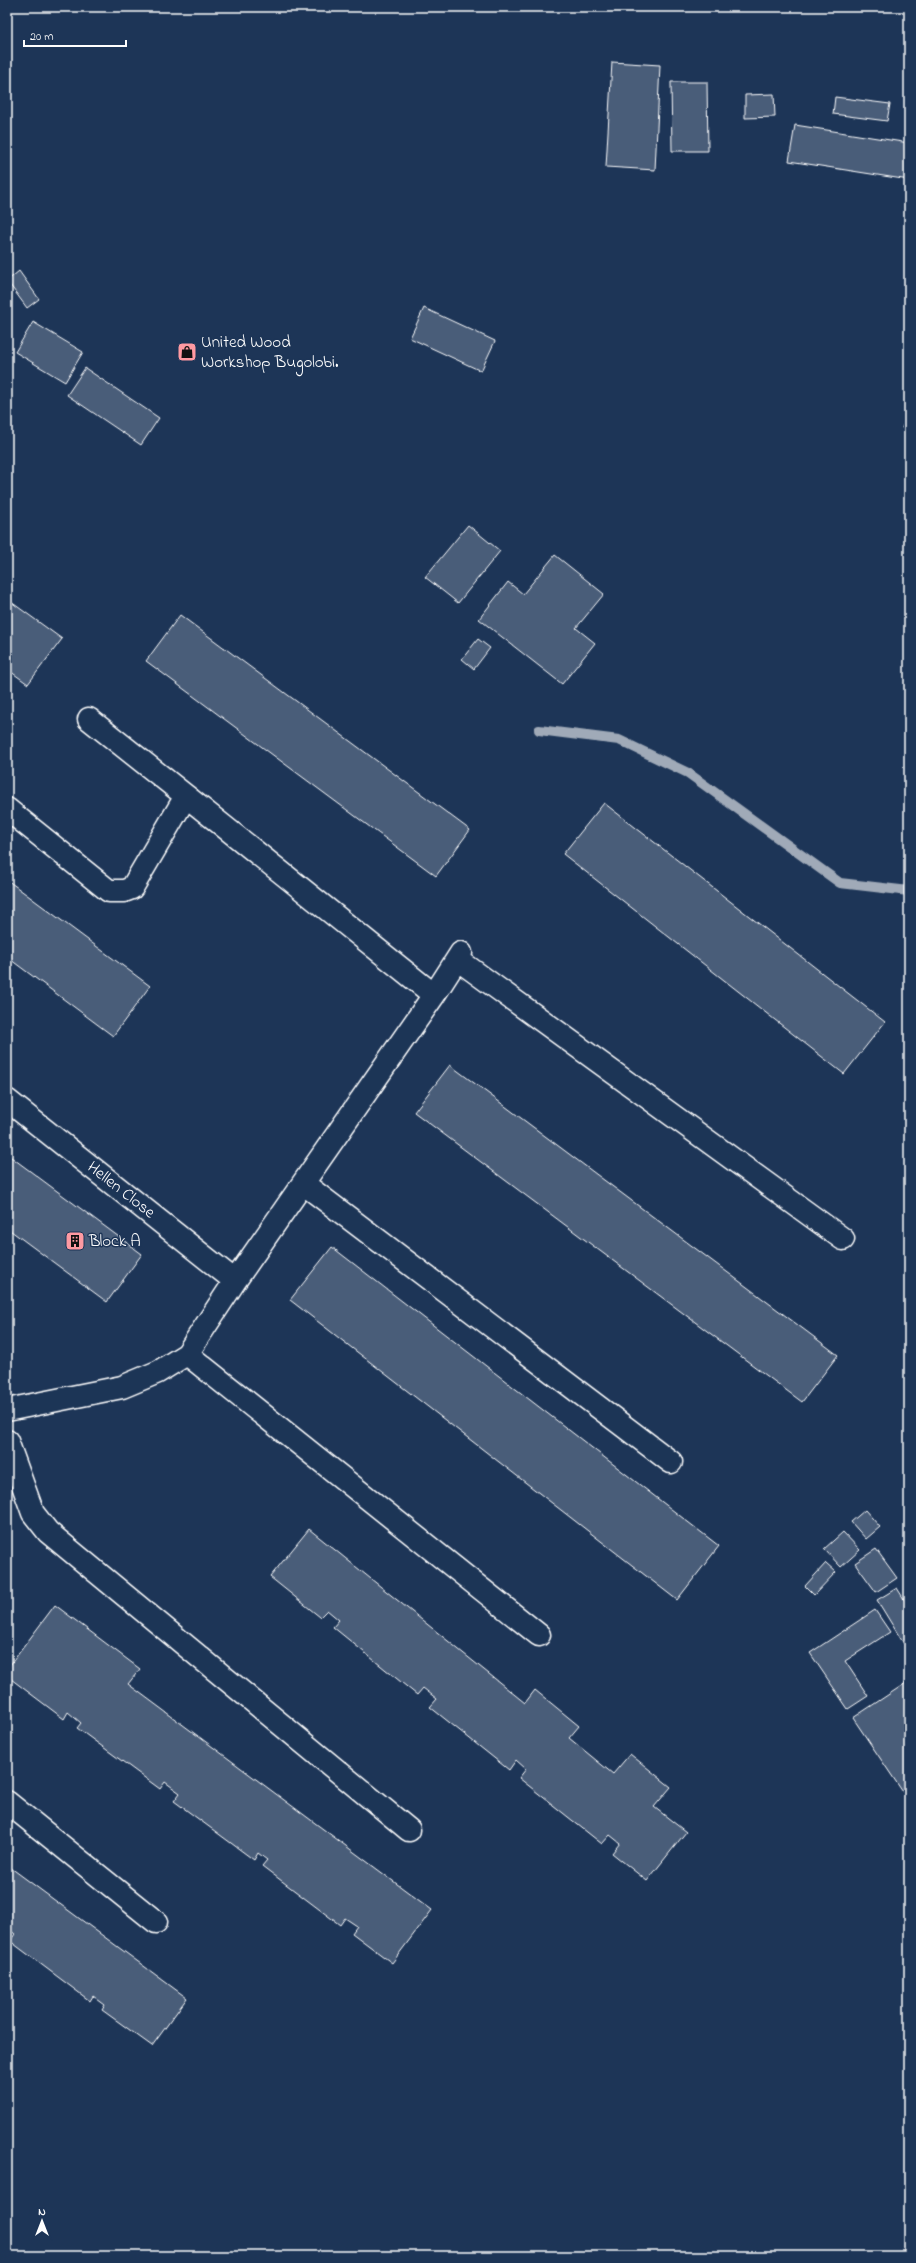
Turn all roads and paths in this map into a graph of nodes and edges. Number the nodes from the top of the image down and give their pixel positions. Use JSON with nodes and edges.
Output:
{"nodes":[{"id":1,"x":89,"y":719,"type":"dead end"},
{"id":2,"x":186,"y":796,"type":"junction"},
{"id":3,"x":7,"y":809,"type":"edge"},
{"id":4,"x":434,"y":995,"type":"junction"},
{"id":5,"x":7,"y":1100,"type":"edge"},
{"id":6,"x":304,"y":1184,"type":"junction"},
{"id":7,"x":844,"y":1239,"type":"dead end"},
{"id":8,"x":235,"y":1280,"type":"junction"},
{"id":9,"x":188,"y":1354,"type":"junction"},
{"id":10,"x":7,"y":1410,"type":"edge"},
{"id":11,"x":7,"y":1441,"type":"edge"},
{"id":12,"x":671,"y":1462,"type":"dead end"},
{"id":13,"x":539,"y":1635,"type":"dead end"},
{"id":14,"x":7,"y":1802,"type":"edge"},
{"id":15,"x":409,"y":1830,"type":"dead end"},
{"id":16,"x":156,"y":1922,"type":"dead end"}],
"edges":[{"from":1,"to":2,"type":"street"},
{"from":2,"to":3,"type":"street"},
{"from":2,"to":4,"type":"street"},
{"from":4,"to":6,"type":"street"},
{"from":4,"to":7,"type":"street"},
{"from":5,"to":8,"type":"street","name":"Hellen Close"},
{"from":6,"to":8,"type":"street"},
{"from":6,"to":12,"type":"street"},
{"from":8,"to":9,"type":"street"},
{"from":9,"to":10,"type":"street"},
{"from":9,"to":13,"type":"street"},
{"from":11,"to":15,"type":"street"},
{"from":14,"to":16,"type":"street"}]}
